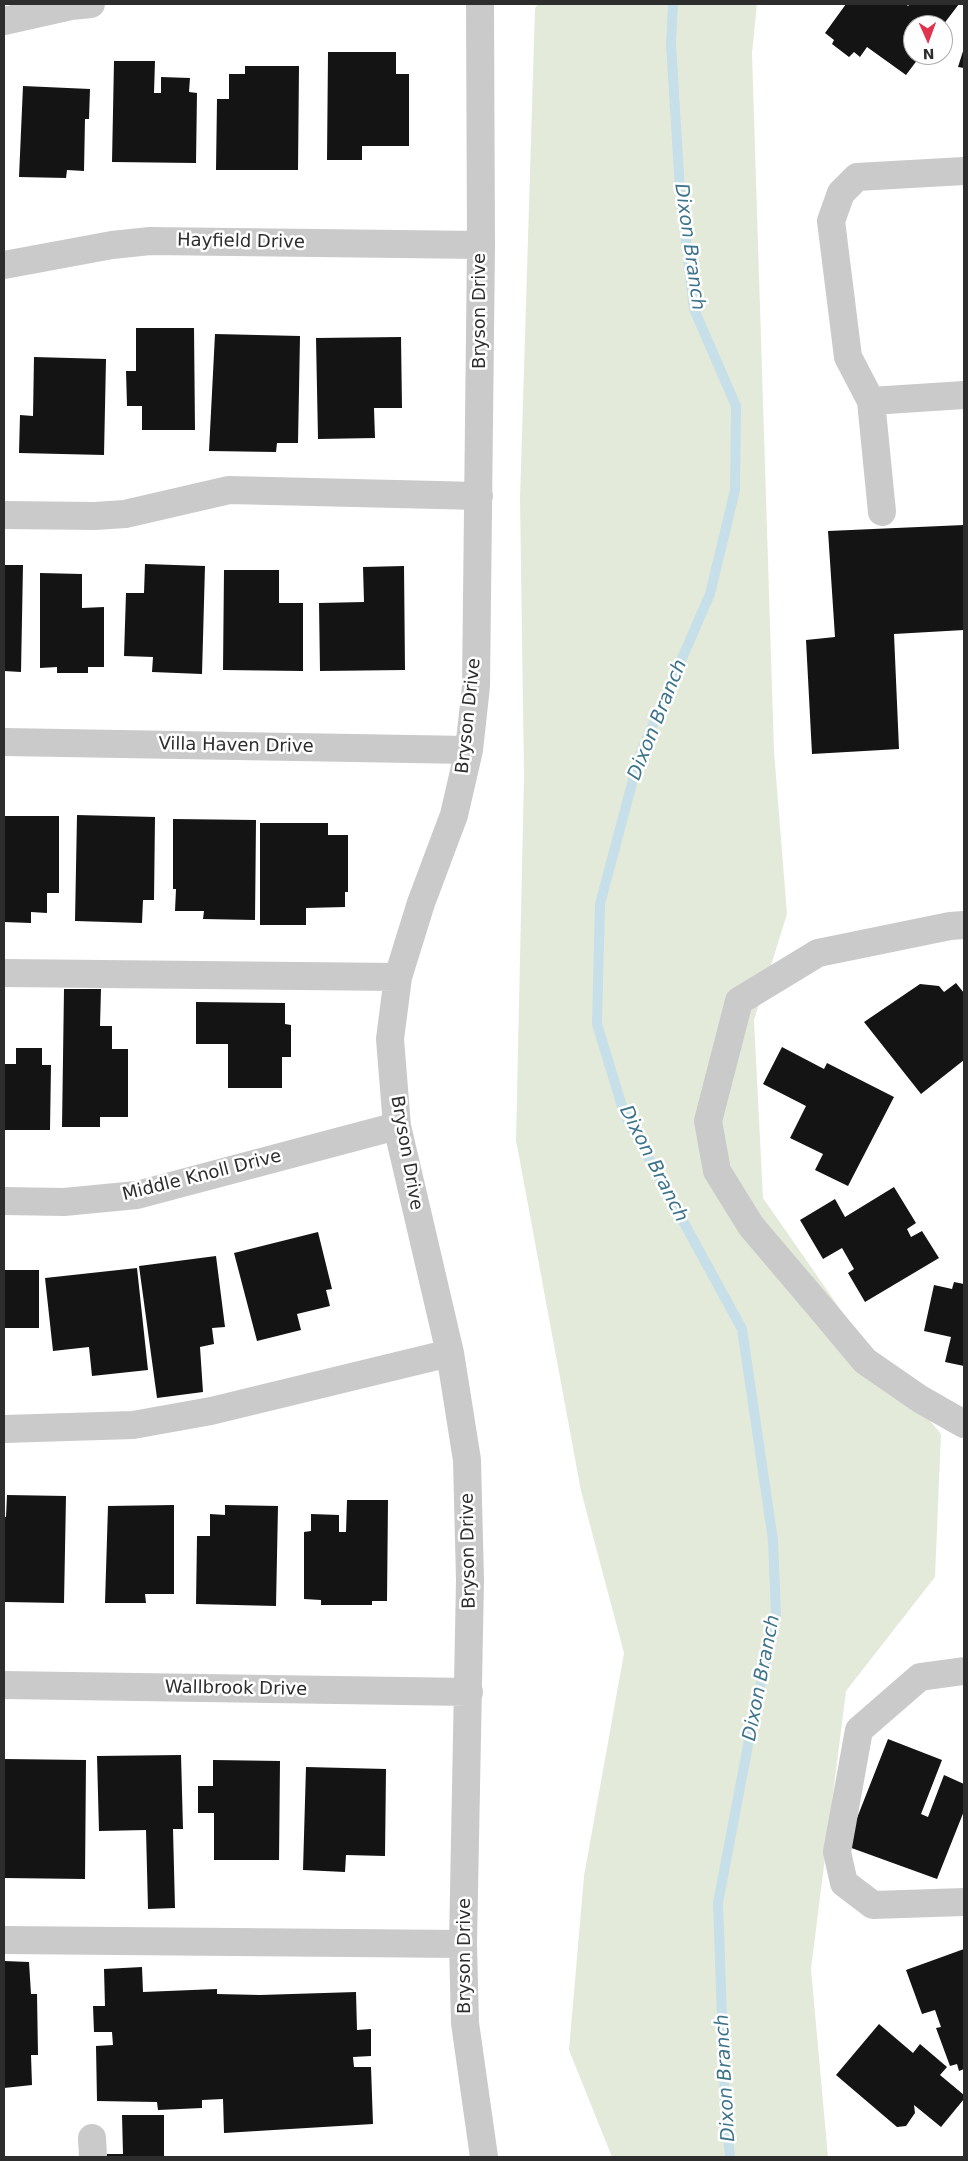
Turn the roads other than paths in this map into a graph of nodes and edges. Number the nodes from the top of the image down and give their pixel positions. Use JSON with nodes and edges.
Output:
{"nodes":[{"id":1,"x":91,"y":4,"type":"edge"},
{"id":2,"x":480,"y":4,"type":"edge"},
{"id":3,"x":4,"y":21,"type":"edge"},
{"id":4,"x":964,"y":170,"type":"edge"},
{"id":5,"x":481,"y":245,"type":"junction"},
{"id":6,"x":4,"y":264,"type":"edge"},
{"id":7,"x":964,"y":395,"type":"edge"},
{"id":8,"x":871,"y":402,"type":"junction"},
{"id":9,"x":479,"y":496,"type":"junction"},
{"id":10,"x":882,"y":512,"type":"dead end"},
{"id":11,"x":4,"y":515,"type":"edge"},
{"id":12,"x":4,"y":742,"type":"edge"},
{"id":13,"x":469,"y":750,"type":"junction"},
{"id":14,"x":964,"y":925,"type":"edge"},
{"id":15,"x":4,"y":973,"type":"edge"},
{"id":16,"x":398,"y":977,"type":"junction"},
{"id":17,"x":397,"y":1126,"type":"junction"},
{"id":18,"x":4,"y":1201,"type":"edge"},
{"id":19,"x":450,"y":1353,"type":"junction"},
{"id":20,"x":964,"y":1424,"type":"edge"},
{"id":21,"x":4,"y":1429,"type":"edge"},
{"id":22,"x":964,"y":1671,"type":"edge"},
{"id":23,"x":4,"y":1685,"type":"edge"},
{"id":24,"x":469,"y":1692,"type":"junction"},
{"id":25,"x":964,"y":1902,"type":"edge"},
{"id":26,"x":4,"y":1940,"type":"edge"},
{"id":27,"x":463,"y":1944,"type":"junction"},
{"id":28,"x":484,"y":2157,"type":"edge"}],
"edges":[{"from":1,"to":3,"type":"street"},
{"from":2,"to":5,"type":"street","name":"Bryson Drive"},
{"from":4,"to":8,"type":"street"},
{"from":5,"to":6,"type":"street","name":"Hayfield Drive"},
{"from":5,"to":9,"type":"street","name":"Bryson Drive"},
{"from":7,"to":8,"type":"street"},
{"from":8,"to":10,"type":"street"},
{"from":9,"to":11,"type":"street"},
{"from":9,"to":13,"type":"street","name":"Bryson Drive"},
{"from":12,"to":13,"type":"street","name":"Villa Haven Drive"},
{"from":13,"to":16,"type":"street","name":"Bryson Drive"},
{"from":14,"to":20,"type":"street"},
{"from":15,"to":16,"type":"street"},
{"from":16,"to":17,"type":"street","name":"Bryson Drive"},
{"from":17,"to":18,"type":"street","name":"Middle Knoll Drive"},
{"from":17,"to":19,"type":"street","name":"Bryson Drive"},
{"from":19,"to":21,"type":"street"},
{"from":19,"to":24,"type":"street","name":"Bryson Drive"},
{"from":22,"to":25,"type":"street"},
{"from":23,"to":24,"type":"street","name":"Wallbrook Drive"},
{"from":24,"to":27,"type":"street","name":"Bryson Drive"},
{"from":26,"to":27,"type":"street"},
{"from":27,"to":28,"type":"street","name":"Bryson Drive"}]}
